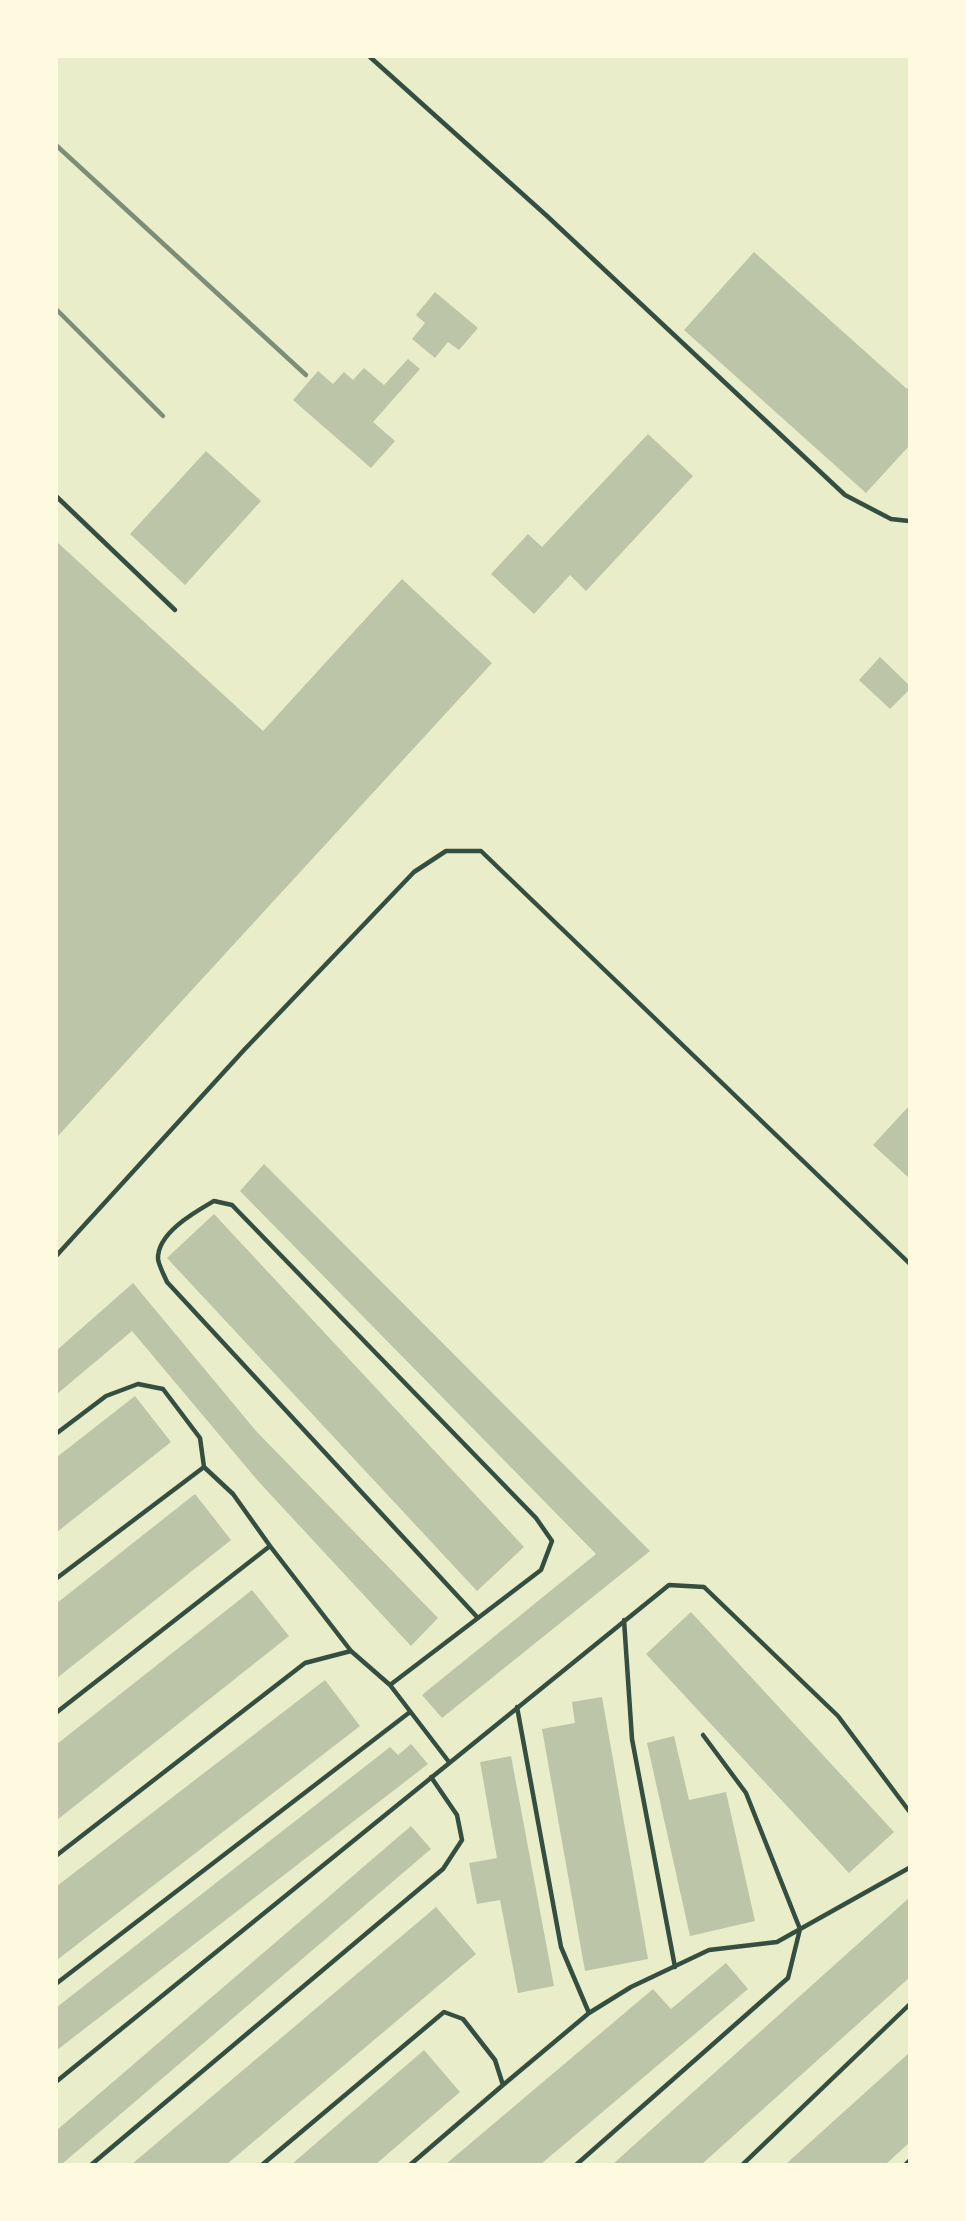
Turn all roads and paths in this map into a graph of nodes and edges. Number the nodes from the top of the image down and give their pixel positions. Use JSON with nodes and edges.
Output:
{"nodes":[{"id":1,"x":370,"y":57,"type":"edge"},
{"id":2,"x":57,"y":497,"type":"edge"},
{"id":3,"x":909,"y":521,"type":"edge"},
{"id":4,"x":175,"y":610,"type":"dead end"},
{"id":5,"x":57,"y":1255,"type":"edge"},
{"id":6,"x":909,"y":1263,"type":"edge"},
{"id":7,"x":57,"y":1433,"type":"edge"},
{"id":8,"x":204,"y":1467,"type":"junction"},
{"id":9,"x":270,"y":1546,"type":"junction"},
{"id":10,"x":57,"y":1578,"type":"edge"},
{"id":11,"x":478,"y":1618,"type":"junction"},
{"id":12,"x":624,"y":1620,"type":"junction"},
{"id":13,"x":351,"y":1651,"type":"junction"},
{"id":14,"x":390,"y":1685,"type":"junction"},
{"id":15,"x":517,"y":1707,"type":"junction"},
{"id":16,"x":57,"y":1712,"type":"edge"},
{"id":17,"x":411,"y":1712,"type":"junction"},
{"id":18,"x":703,"y":1735,"type":"dead end"},
{"id":19,"x":449,"y":1762,"type":"junction"},
{"id":20,"x":431,"y":1777,"type":"junction"},
{"id":21,"x":909,"y":1811,"type":"edge"},
{"id":22,"x":57,"y":1855,"type":"edge"},
{"id":23,"x":909,"y":1868,"type":"edge"},
{"id":24,"x":800,"y":1929,"type":"junction"},
{"id":25,"x":675,"y":1967,"type":"junction"},
{"id":26,"x":57,"y":1983,"type":"edge"},
{"id":27,"x":909,"y":2005,"type":"edge"},
{"id":28,"x":589,"y":2013,"type":"junction"},
{"id":29,"x":57,"y":2081,"type":"edge"},
{"id":30,"x":502,"y":2085,"type":"junction"},
{"id":31,"x":92,"y":2164,"type":"edge"},
{"id":32,"x":263,"y":2164,"type":"edge"},
{"id":33,"x":411,"y":2164,"type":"edge"},
{"id":34,"x":577,"y":2164,"type":"edge"},
{"id":35,"x":742,"y":2164,"type":"edge"}],
"edges":[{"from":1,"to":3,"type":"lane"},
{"from":2,"to":4,"type":"lane"},
{"from":5,"to":6,"type":"lane"},
{"from":7,"to":8,"type":"lane"},
{"from":8,"to":9,"type":"lane"},
{"from":8,"to":10,"type":"lane"},
{"from":9,"to":13,"type":"lane"},
{"from":9,"to":16,"type":"lane"},
{"from":11,"to":11,"type":"lane"},
{"from":11,"to":14,"type":"lane"},
{"from":12,"to":15,"type":"lane"},
{"from":12,"to":21,"type":"lane"},
{"from":12,"to":25,"type":"lane"},
{"from":13,"to":14,"type":"lane"},
{"from":13,"to":22,"type":"lane"},
{"from":14,"to":17,"type":"lane"},
{"from":15,"to":19,"type":"lane"},
{"from":15,"to":28,"type":"lane"},
{"from":17,"to":19,"type":"lane"},
{"from":17,"to":26,"type":"lane"},
{"from":18,"to":24,"type":"lane"},
{"from":19,"to":20,"type":"lane"},
{"from":20,"to":29,"type":"lane"},
{"from":20,"to":31,"type":"lane"},
{"from":23,"to":24,"type":"lane"},
{"from":24,"to":25,"type":"lane"},
{"from":24,"to":34,"type":"lane"},
{"from":25,"to":28,"type":"lane"},
{"from":27,"to":35,"type":"lane"},
{"from":28,"to":30,"type":"lane"},
{"from":30,"to":32,"type":"lane"},
{"from":30,"to":33,"type":"lane"}]}
